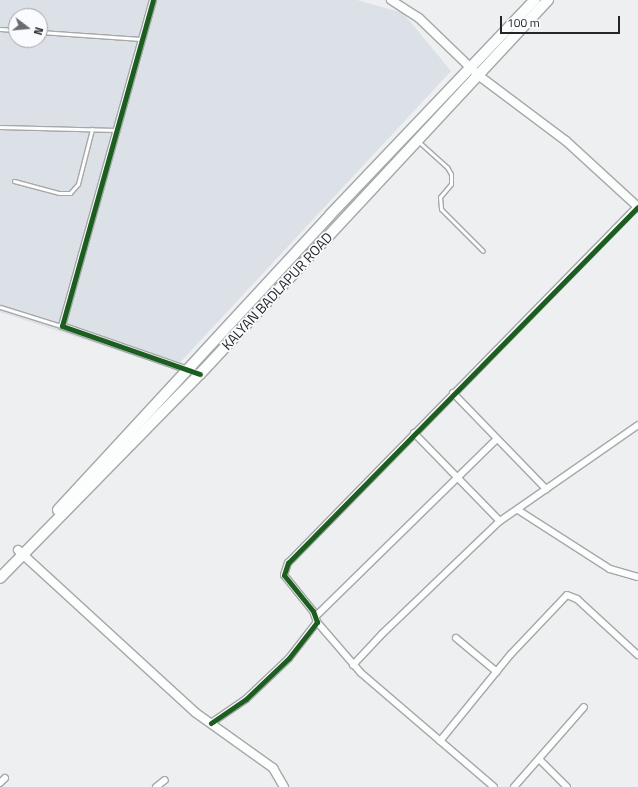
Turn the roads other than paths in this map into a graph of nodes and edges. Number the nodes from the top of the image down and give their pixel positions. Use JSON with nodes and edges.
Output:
{"nodes":[{"id":1,"x":153,"y":0,"type":"edge"},
{"id":2,"x":391,"y":0,"type":"edge"},
{"id":3,"x":535,"y":0,"type":"edge"},
{"id":4,"x":548,"y":0,"type":"edge"},
{"id":5,"x":48,"y":33,"type":"edge"},
{"id":6,"x":141,"y":39,"type":"junction"},
{"id":7,"x":474,"y":72,"type":"junction"},
{"id":8,"x":0,"y":127,"type":"edge"},
{"id":9,"x":92,"y":129,"type":"junction"},
{"id":10,"x":117,"y":130,"type":"junction"},
{"id":11,"x":417,"y":141,"type":"junction"},
{"id":12,"x":14,"y":181,"type":"dead end"},
{"id":13,"x":638,"y":206,"type":"edge"},
{"id":14,"x":483,"y":251,"type":"dead end"},
{"id":15,"x":0,"y":307,"type":"edge"},
{"id":16,"x":62,"y":326,"type":"junction"},
{"id":17,"x":189,"y":370,"type":"junction"},
{"id":18,"x":200,"y":374,"type":"junction"},
{"id":19,"x":453,"y":393,"type":"junction"},
{"id":20,"x":638,"y":425,"type":"edge"},
{"id":21,"x":414,"y":433,"type":"junction"},
{"id":22,"x":497,"y":439,"type":"junction"},
{"id":23,"x":458,"y":478,"type":"junction"},
{"id":24,"x":546,"y":489,"type":"junction"},
{"id":25,"x":518,"y":510,"type":"junction"},
{"id":26,"x":500,"y":521,"type":"junction"},
{"id":27,"x":21,"y":552,"type":"junction"},
{"id":28,"x":0,"y":568,"type":"edge"},
{"id":29,"x":638,"y":577,"type":"edge"},
{"id":30,"x":0,"y":578,"type":"edge"},
{"id":31,"x":316,"y":619,"type":"junction"},
{"id":32,"x":456,"y":638,"type":"dead end"},
{"id":33,"x":638,"y":655,"type":"edge"},
{"id":34,"x":353,"y":666,"type":"junction"},
{"id":35,"x":496,"y":672,"type":"junction"},
{"id":36,"x":584,"y":707,"type":"dead end"},
{"id":37,"x":211,"y":723,"type":"junction"},
{"id":38,"x":440,"y":741,"type":"junction"},
{"id":39,"x":540,"y":760,"type":"junction"},
{"id":40,"x":5,"y":778,"type":"dead end"},
{"id":41,"x":165,"y":780,"type":"dead end"},
{"id":42,"x":0,"y":783,"type":"edge"},
{"id":43,"x":282,"y":786,"type":"edge"},
{"id":44,"x":156,"y":787,"type":"edge"},
{"id":45,"x":494,"y":787,"type":"edge"},
{"id":46,"x":514,"y":787,"type":"edge"},
{"id":47,"x":567,"y":787,"type":"edge"}],
"edges":[{"from":1,"to":6,"type":"street"},
{"from":2,"to":7,"type":"street"},
{"from":3,"to":7,"type":"main road","name":"KALYAN BADLAPUR ROAD"},
{"from":4,"to":7,"type":"main road","name":"KALYAN BADLAPUR ROAD"},
{"from":5,"to":6,"type":"lane"},
{"from":6,"to":10,"type":"street"},
{"from":7,"to":11,"type":"main road","name":"KALYAN BADLAPUR ROAD"},
{"from":7,"to":13,"type":"street"},
{"from":7,"to":17,"type":"main road","name":"KALYAN BADLAPUR ROAD"},
{"from":8,"to":9,"type":"lane"},
{"from":9,"to":10,"type":"lane"},
{"from":9,"to":12,"type":"lane"},
{"from":10,"to":16,"type":"street"},
{"from":11,"to":14,"type":"lane"},
{"from":11,"to":18,"type":"main road","name":"KALYAN BADLAPUR ROAD"},
{"from":13,"to":19,"type":"street"},
{"from":15,"to":16,"type":"lane"},
{"from":16,"to":17,"type":"street"},
{"from":17,"to":18,"type":"street"},
{"from":17,"to":27,"type":"main road","name":"KALYAN BADLAPUR ROAD"},
{"from":18,"to":27,"type":"main road","name":"KALYAN BADLAPUR ROAD"},
{"from":19,"to":21,"type":"street"},
{"from":19,"to":22,"type":"street"},
{"from":20,"to":24,"type":"street"},
{"from":21,"to":23,"type":"street"},
{"from":21,"to":31,"type":"street"},
{"from":22,"to":23,"type":"street"},
{"from":22,"to":24,"type":"street"},
{"from":23,"to":26,"type":"street"},
{"from":23,"to":31,"type":"street"},
{"from":24,"to":25,"type":"street"},
{"from":25,"to":26,"type":"street"},
{"from":25,"to":29,"type":"street"},
{"from":26,"to":34,"type":"street"},
{"from":27,"to":28,"type":"main road","name":"KALYAN BADLAPUR ROAD"},
{"from":27,"to":30,"type":"main road","name":"KALYAN BADLAPUR ROAD"},
{"from":27,"to":37,"type":"street"},
{"from":31,"to":34,"type":"street"},
{"from":31,"to":37,"type":"street"},
{"from":32,"to":35,"type":"street"},
{"from":33,"to":35,"type":"street"},
{"from":34,"to":38,"type":"street"},
{"from":35,"to":38,"type":"street"},
{"from":36,"to":39,"type":"street"},
{"from":37,"to":43,"type":"street"},
{"from":38,"to":45,"type":"street"},
{"from":39,"to":46,"type":"street"},
{"from":39,"to":47,"type":"street"},
{"from":40,"to":42,"type":"street"},
{"from":41,"to":44,"type":"street"}]}
